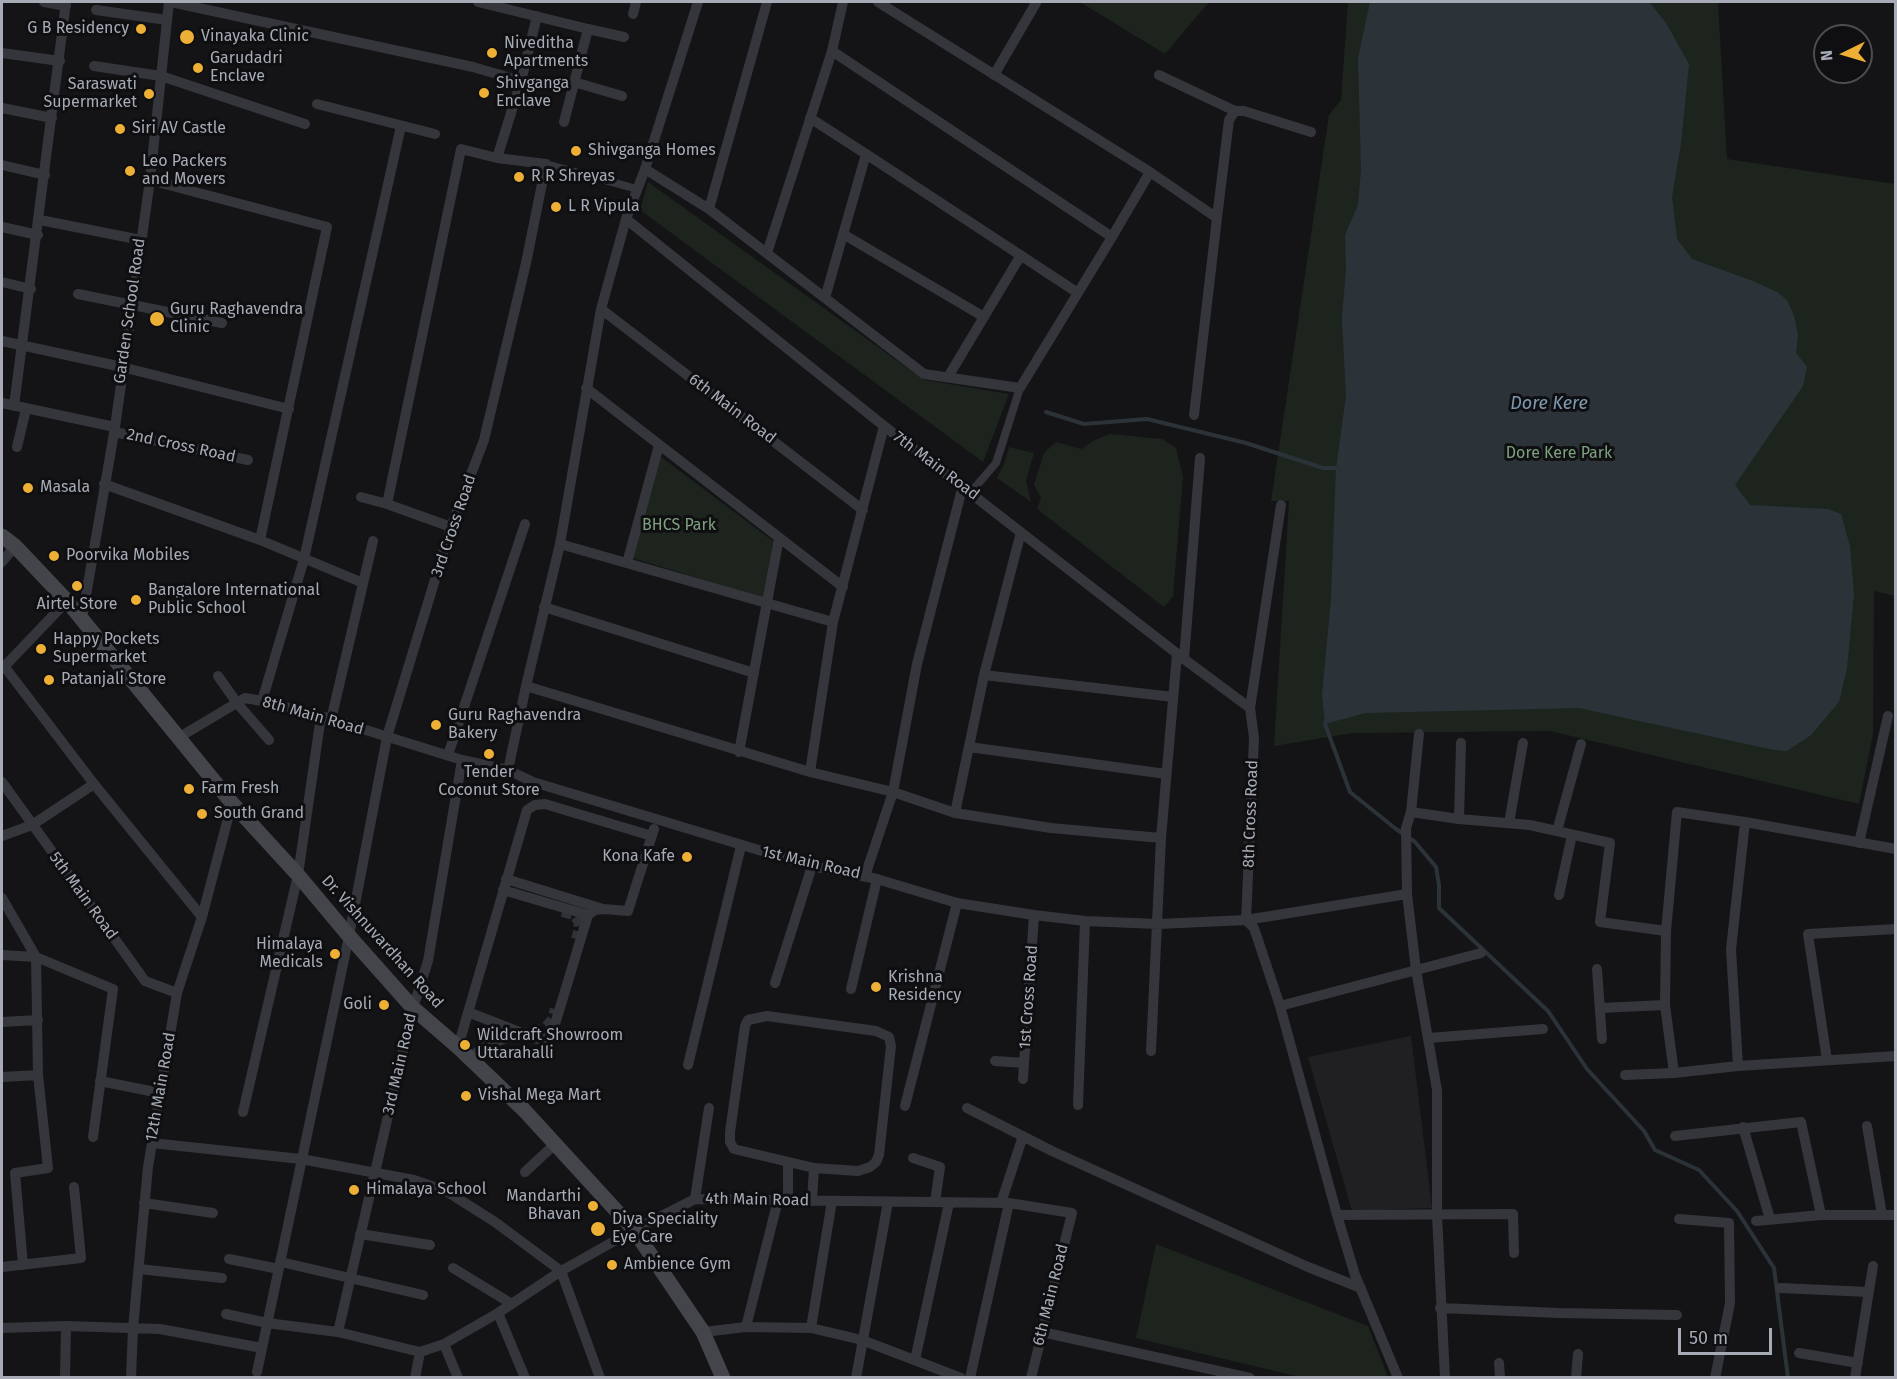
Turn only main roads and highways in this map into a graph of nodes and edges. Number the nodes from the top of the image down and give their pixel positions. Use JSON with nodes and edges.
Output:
{"nodes":[{"id":1,"x":2,"y":536,"type":"edge"},
{"id":2,"x":723,"y":1377,"type":"edge"}],
"edges":[{"from":1,"to":2,"type":"main road","name":"Dr. Vishnuvardhan Road"}]}
